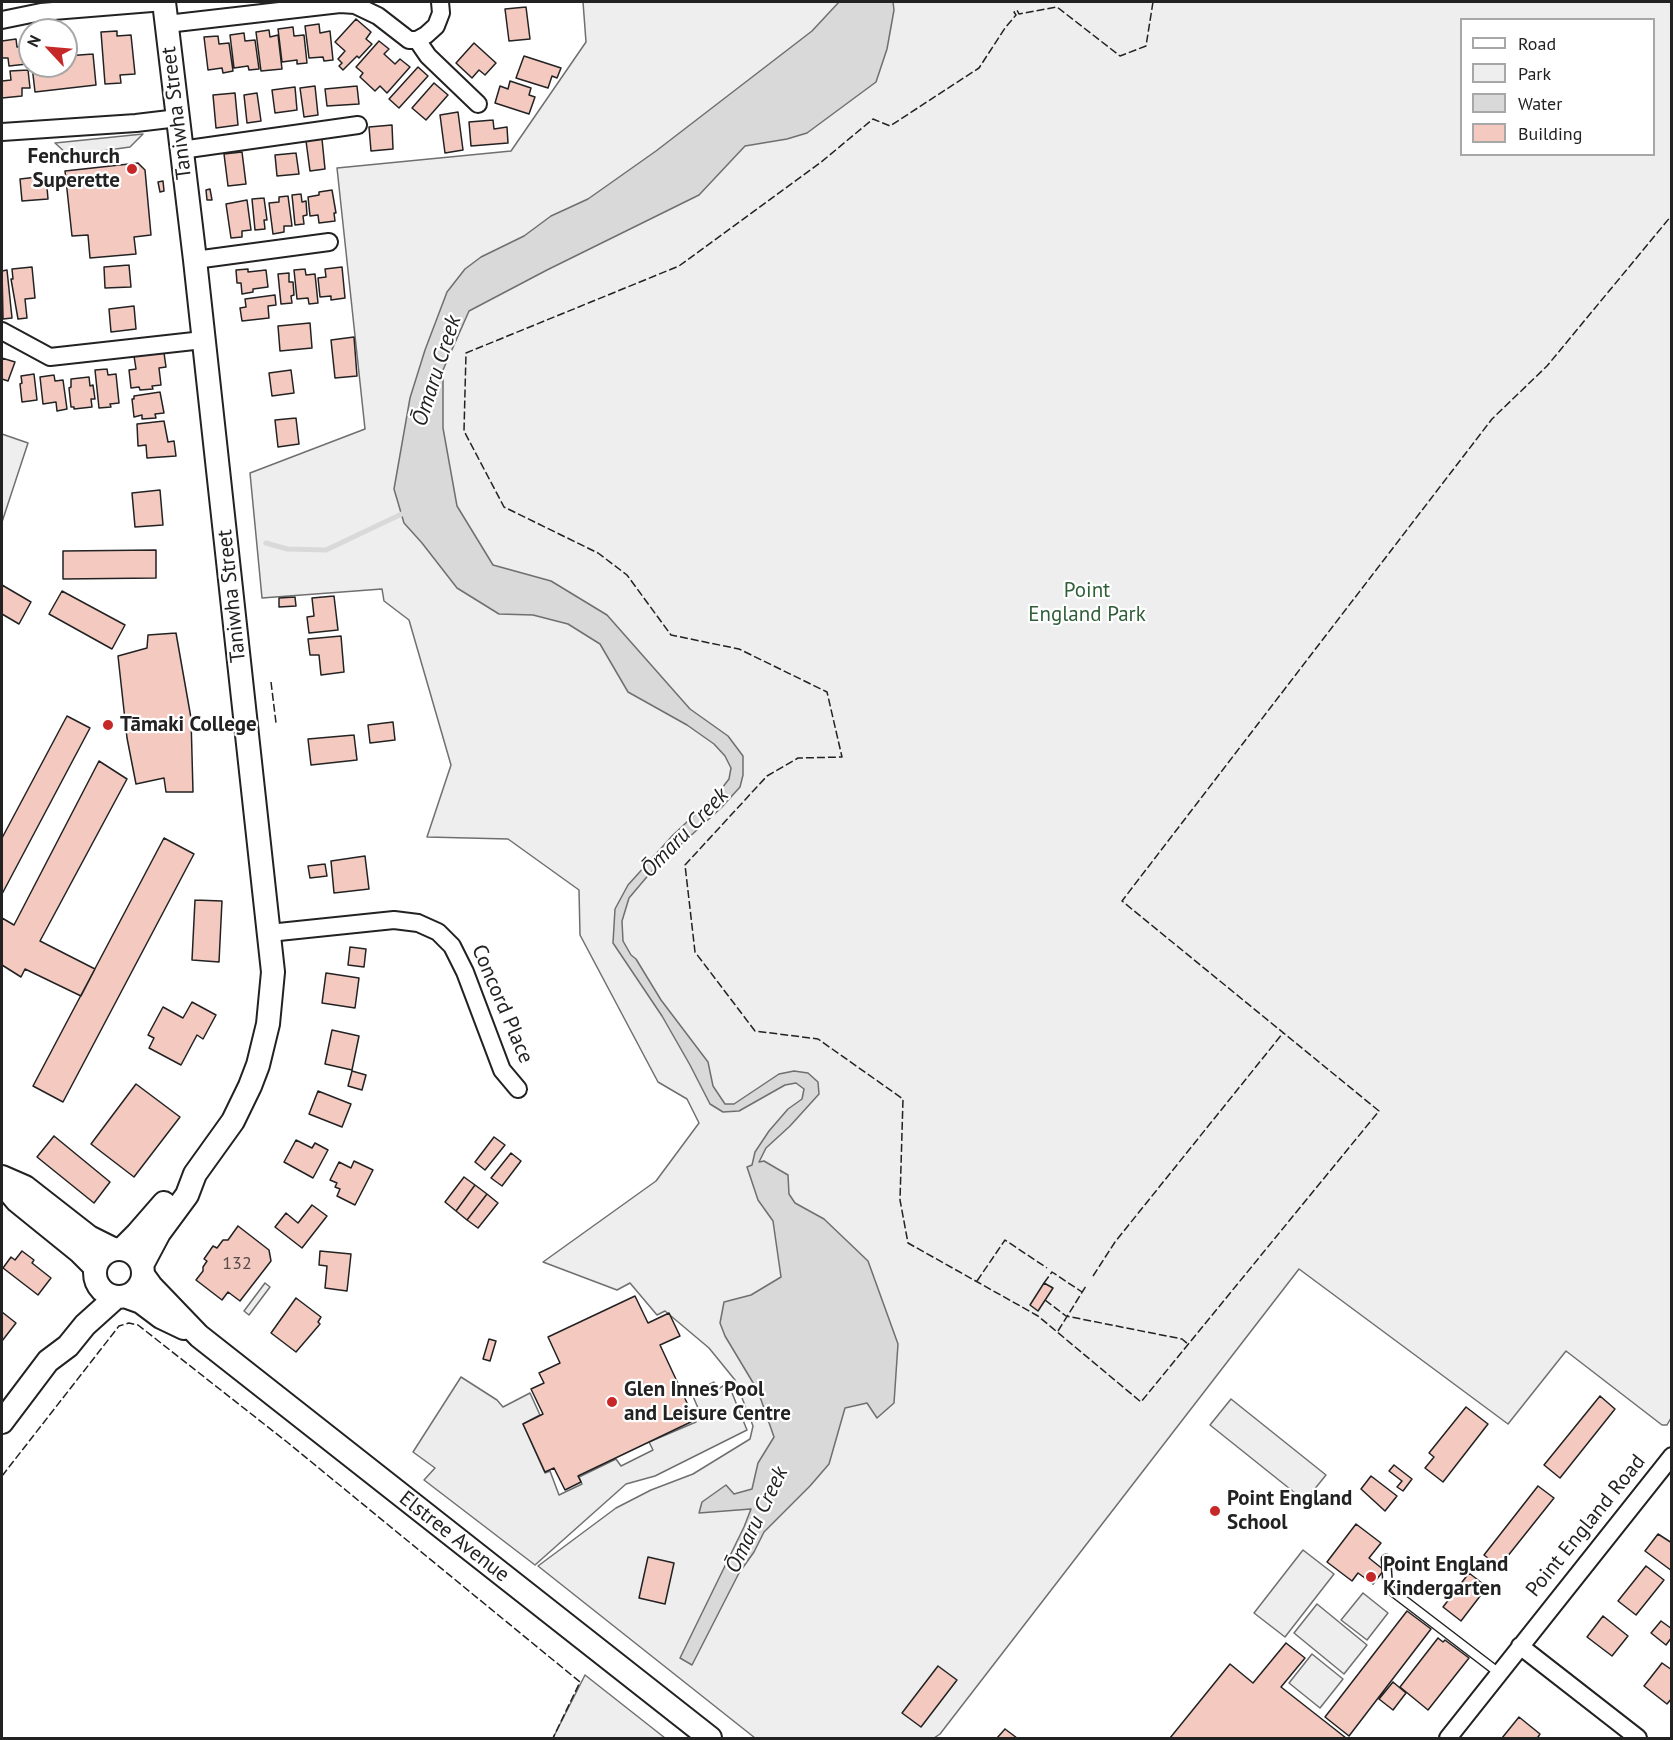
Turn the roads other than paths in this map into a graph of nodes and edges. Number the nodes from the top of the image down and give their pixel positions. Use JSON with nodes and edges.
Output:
{"nodes":[{"id":1,"x":440,"y":2,"type":"edge"},
{"id":2,"x":165,"y":9,"type":"edge"},
{"id":3,"x":2,"y":20,"type":"edge"},
{"id":4,"x":417,"y":40,"type":"junction"},
{"id":5,"x":478,"y":104,"type":"dead end"},
{"id":6,"x":178,"y":118,"type":"junction"},
{"id":7,"x":358,"y":125,"type":"dead end"},
{"id":8,"x":2,"y":132,"type":"edge"},
{"id":9,"x":182,"y":150,"type":"junction"},
{"id":10,"x":329,"y":242,"type":"dead end"},
{"id":11,"x":195,"y":260,"type":"junction"},
{"id":12,"x":2,"y":331,"type":"edge"},
{"id":13,"x":203,"y":340,"type":"junction"},
{"id":14,"x":270,"y":933,"type":"junction"},
{"id":15,"x":518,"y":1089,"type":"dead end"},
{"id":16,"x":195,"y":1174,"type":"junction"},
{"id":17,"x":2,"y":1177,"type":"edge"},
{"id":18,"x":2,"y":1183,"type":"edge"},
{"id":19,"x":118,"y":1249,"type":"junction"},
{"id":20,"x":142,"y":1270,"type":"junction"},
{"id":21,"x":95,"y":1273,"type":"junction"},
{"id":22,"x":121,"y":1297,"type":"junction"},
{"id":23,"x":199,"y":1336,"type":"junction"},
{"id":24,"x":48,"y":1361,"type":"junction"},
{"id":25,"x":2,"y":1422,"type":"edge"},
{"id":26,"x":1671,"y":1456,"type":"edge"},
{"id":27,"x":1386,"y":1559,"type":"dead end"},
{"id":28,"x":1520,"y":1646,"type":"junction"},
{"id":29,"x":1499,"y":1673,"type":"junction"},
{"id":30,"x":710,"y":1738,"type":"edge"},
{"id":31,"x":1448,"y":1738,"type":"edge"},
{"id":32,"x":1638,"y":1738,"type":"edge"}],
"edges":[{"from":1,"to":4,"type":"street"},
{"from":2,"to":3,"type":"street"},
{"from":2,"to":4,"type":"street"},
{"from":2,"to":6,"type":"main road","name":"Taniwha Street"},
{"from":4,"to":5,"type":"street"},
{"from":6,"to":8,"type":"street"},
{"from":6,"to":9,"type":"main road","name":"Taniwha Street"},
{"from":7,"to":9,"type":"street"},
{"from":9,"to":11,"type":"main road","name":"Taniwha Street"},
{"from":10,"to":11,"type":"street"},
{"from":11,"to":13,"type":"main road","name":"Taniwha Street"},
{"from":12,"to":13,"type":"street"},
{"from":13,"to":14,"type":"main road","name":"Taniwha Street"},
{"from":14,"to":15,"type":"street","name":"Concord Place"},
{"from":14,"to":16,"type":"main road","name":"Taniwha Street"},
{"from":16,"to":19,"type":"main road","name":"Taniwha Street"},
{"from":16,"to":20,"type":"main road","name":"Taniwha Street"},
{"from":17,"to":19,"type":"main road"},
{"from":18,"to":21,"type":"main road"},
{"from":19,"to":20,"type":"main road"},
{"from":19,"to":21,"type":"main road"},
{"from":20,"to":22,"type":"main road"},
{"from":20,"to":23,"type":"main road","name":"Elstree Avenue"},
{"from":21,"to":22,"type":"main road"},
{"from":21,"to":24,"type":"main road"},
{"from":22,"to":23,"type":"main road","name":"Elstree Avenue"},
{"from":22,"to":24,"type":"main road"},
{"from":23,"to":30,"type":"main road","name":"Elstree Avenue"},
{"from":24,"to":25,"type":"main road"},
{"from":26,"to":28,"type":"street","name":"Point England Road"},
{"from":27,"to":29,"type":"lane"},
{"from":28,"to":29,"type":"street","name":"Point England Road"},
{"from":28,"to":32,"type":"street"},
{"from":29,"to":31,"type":"street","name":"Point England Road"}]}
